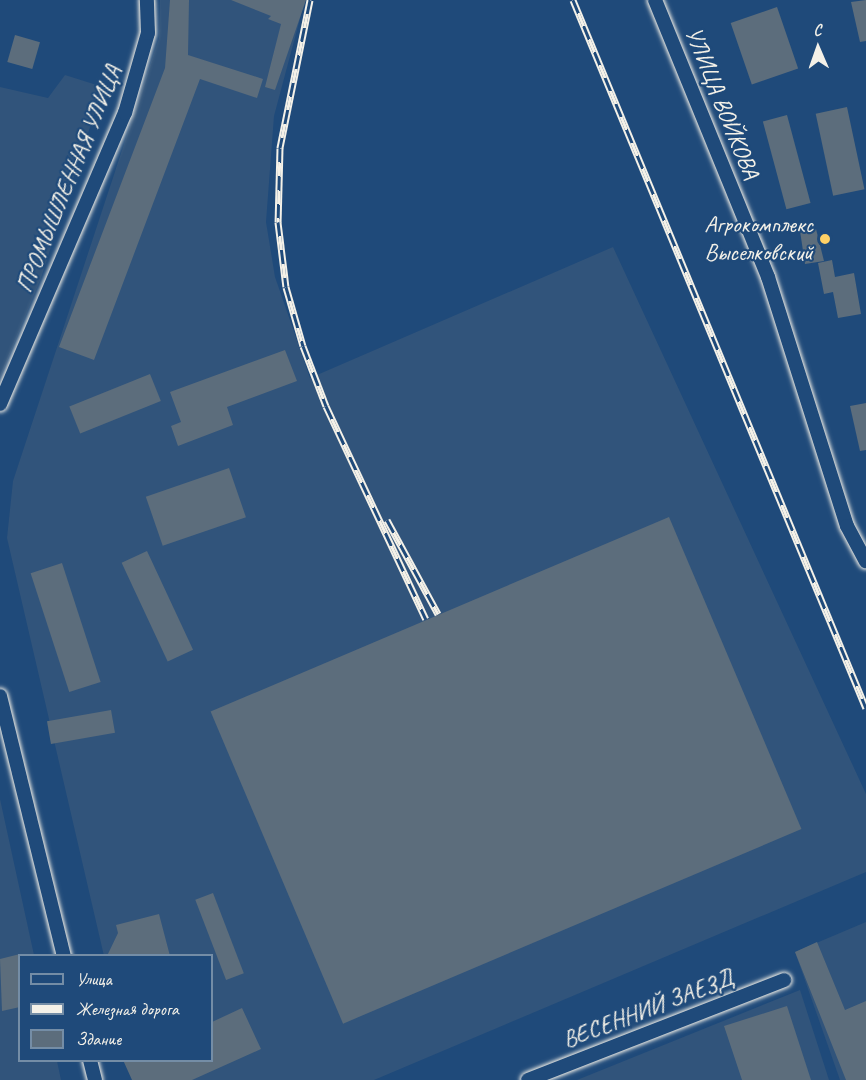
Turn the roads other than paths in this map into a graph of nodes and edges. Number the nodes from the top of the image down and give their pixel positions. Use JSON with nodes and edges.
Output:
{"nodes":[{"id":1,"x":147,"y":0,"type":"edge"},
{"id":2,"x":655,"y":0,"type":"edge"},
{"id":3,"x":0,"y":404,"type":"edge"},
{"id":4,"x":866,"y":561,"type":"edge"},
{"id":5,"x":0,"y":696,"type":"edge"},
{"id":6,"x":64,"y":954,"type":"edge"},
{"id":7,"x":784,"y":980,"type":"dead end"},
{"id":8,"x":90,"y":1062,"type":"edge"},
{"id":9,"x":95,"y":1080,"type":"edge"},
{"id":10,"x":528,"y":1080,"type":"edge"}],
"edges":[{"from":1,"to":3,"type":"street","name":"ПРОМЫШЛЕННАЯ УЛИЦА"},
{"from":2,"to":4,"type":"street","name":"УЛИЦА ВОЙКОВА"},
{"from":5,"to":6,"type":"street"},
{"from":7,"to":10,"type":"street","name":"ВЕСЕННИЙ ЗАЕЗД"},
{"from":8,"to":9,"type":"street"}]}
